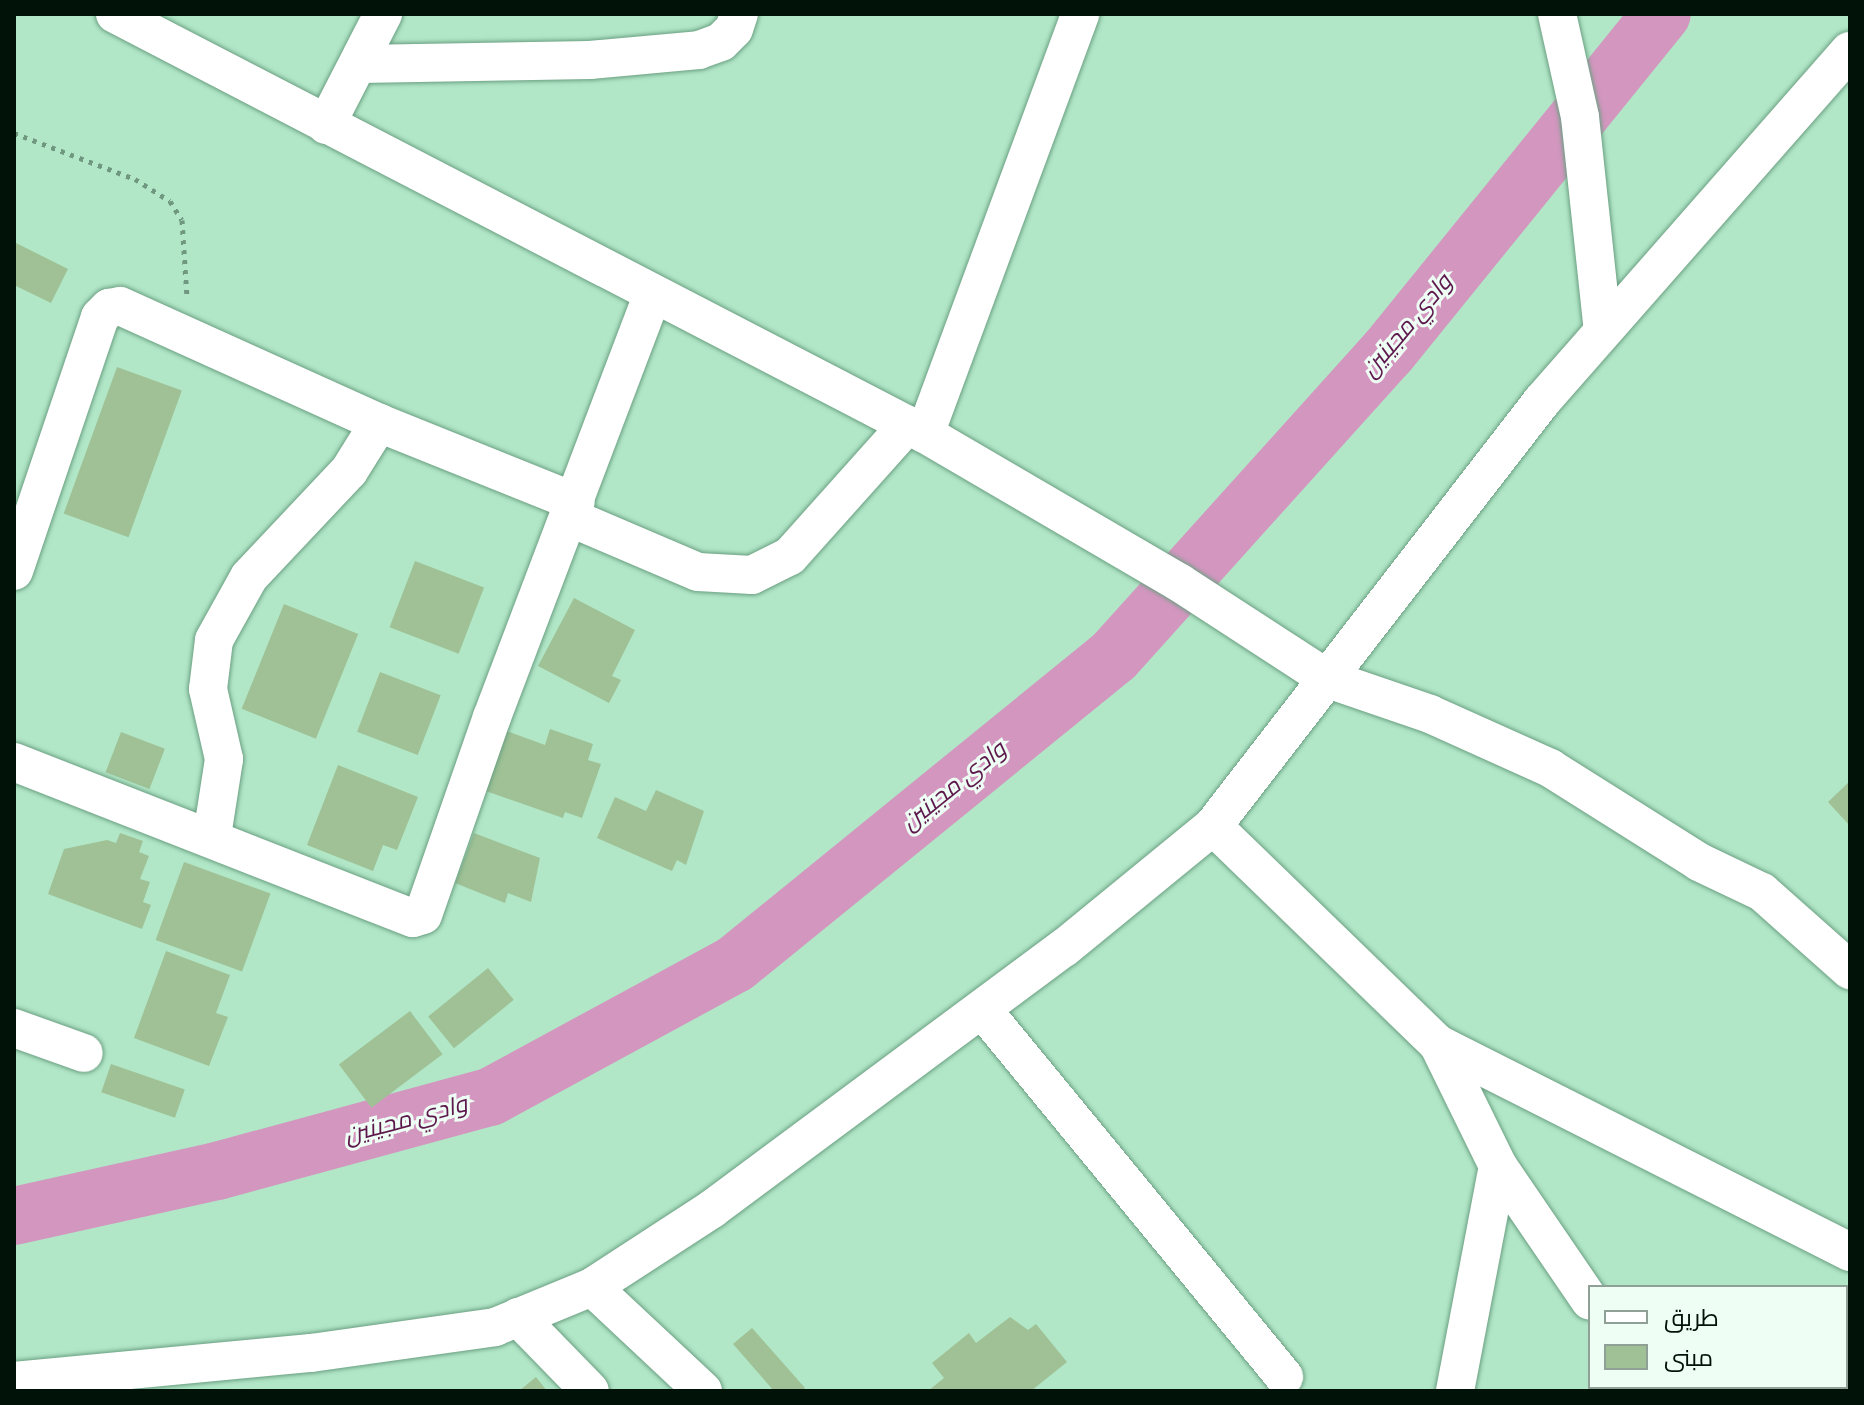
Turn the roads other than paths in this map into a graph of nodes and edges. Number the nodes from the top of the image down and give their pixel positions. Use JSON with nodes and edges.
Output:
{"nodes":[{"id":1,"x":115,"y":14,"type":"edge"},
{"id":2,"x":383,"y":14,"type":"edge"},
{"id":3,"x":739,"y":14,"type":"edge"},
{"id":4,"x":1080,"y":14,"type":"edge"},
{"id":5,"x":1557,"y":14,"type":"edge"},
{"id":6,"x":1850,"y":51,"type":"edge"},
{"id":7,"x":360,"y":64,"type":"junction"},
{"id":8,"x":326,"y":125,"type":"junction"},
{"id":9,"x":652,"y":295,"type":"junction"},
{"id":10,"x":1603,"y":331,"type":"junction"},
{"id":11,"x":379,"y":423,"type":"junction"},
{"id":12,"x":916,"y":429,"type":"junction"},
{"id":13,"x":25,"y":492,"type":"edge"},
{"id":14,"x":573,"y":509,"type":"junction"},
{"id":15,"x":14,"y":571,"type":"edge"},
{"id":16,"x":1328,"y":679,"type":"junction"},
{"id":17,"x":14,"y":762,"type":"edge"},
{"id":18,"x":1213,"y":826,"type":"junction"},
{"id":19,"x":212,"y":836,"type":"junction"},
{"id":20,"x":1850,"y":970,"type":"edge"},
{"id":21,"x":982,"y":1009,"type":"junction"},
{"id":22,"x":14,"y":1028,"type":"edge"},
{"id":23,"x":1438,"y":1044,"type":"junction"},
{"id":24,"x":84,"y":1053,"type":"dead end"},
{"id":25,"x":1498,"y":1166,"type":"junction"},
{"id":26,"x":1850,"y":1252,"type":"edge"},
{"id":27,"x":592,"y":1287,"type":"junction"},
{"id":28,"x":1588,"y":1298,"type":"edge"},
{"id":29,"x":518,"y":1317,"type":"junction"},
{"id":30,"x":14,"y":1381,"type":"edge"},
{"id":31,"x":1282,"y":1386,"type":"edge"},
{"id":32,"x":590,"y":1391,"type":"edge"},
{"id":33,"x":703,"y":1391,"type":"edge"},
{"id":34,"x":1455,"y":1391,"type":"edge"}],
"edges":[{"from":1,"to":8,"type":"street"},
{"from":2,"to":7,"type":"street"},
{"from":3,"to":7,"type":"street"},
{"from":4,"to":12,"type":"street"},
{"from":5,"to":10,"type":"street"},
{"from":6,"to":10,"type":"street"},
{"from":7,"to":8,"type":"street"},
{"from":8,"to":9,"type":"street"},
{"from":9,"to":12,"type":"street"},
{"from":9,"to":14,"type":"street"},
{"from":10,"to":16,"type":"street"},
{"from":11,"to":13,"type":"street"},
{"from":11,"to":14,"type":"street"},
{"from":11,"to":19,"type":"street"},
{"from":12,"to":14,"type":"street"},
{"from":12,"to":16,"type":"street"},
{"from":13,"to":15,"type":"street"},
{"from":14,"to":19,"type":"street"},
{"from":16,"to":18,"type":"street"},
{"from":16,"to":20,"type":"street"},
{"from":17,"to":19,"type":"street"},
{"from":18,"to":21,"type":"street"},
{"from":18,"to":23,"type":"street"},
{"from":21,"to":27,"type":"street"},
{"from":21,"to":31,"type":"street"},
{"from":22,"to":24,"type":"street"},
{"from":23,"to":25,"type":"street"},
{"from":23,"to":26,"type":"street"},
{"from":25,"to":28,"type":"street"},
{"from":25,"to":34,"type":"street"},
{"from":27,"to":29,"type":"street"},
{"from":27,"to":33,"type":"street"},
{"from":29,"to":30,"type":"street"},
{"from":29,"to":32,"type":"street"}]}
